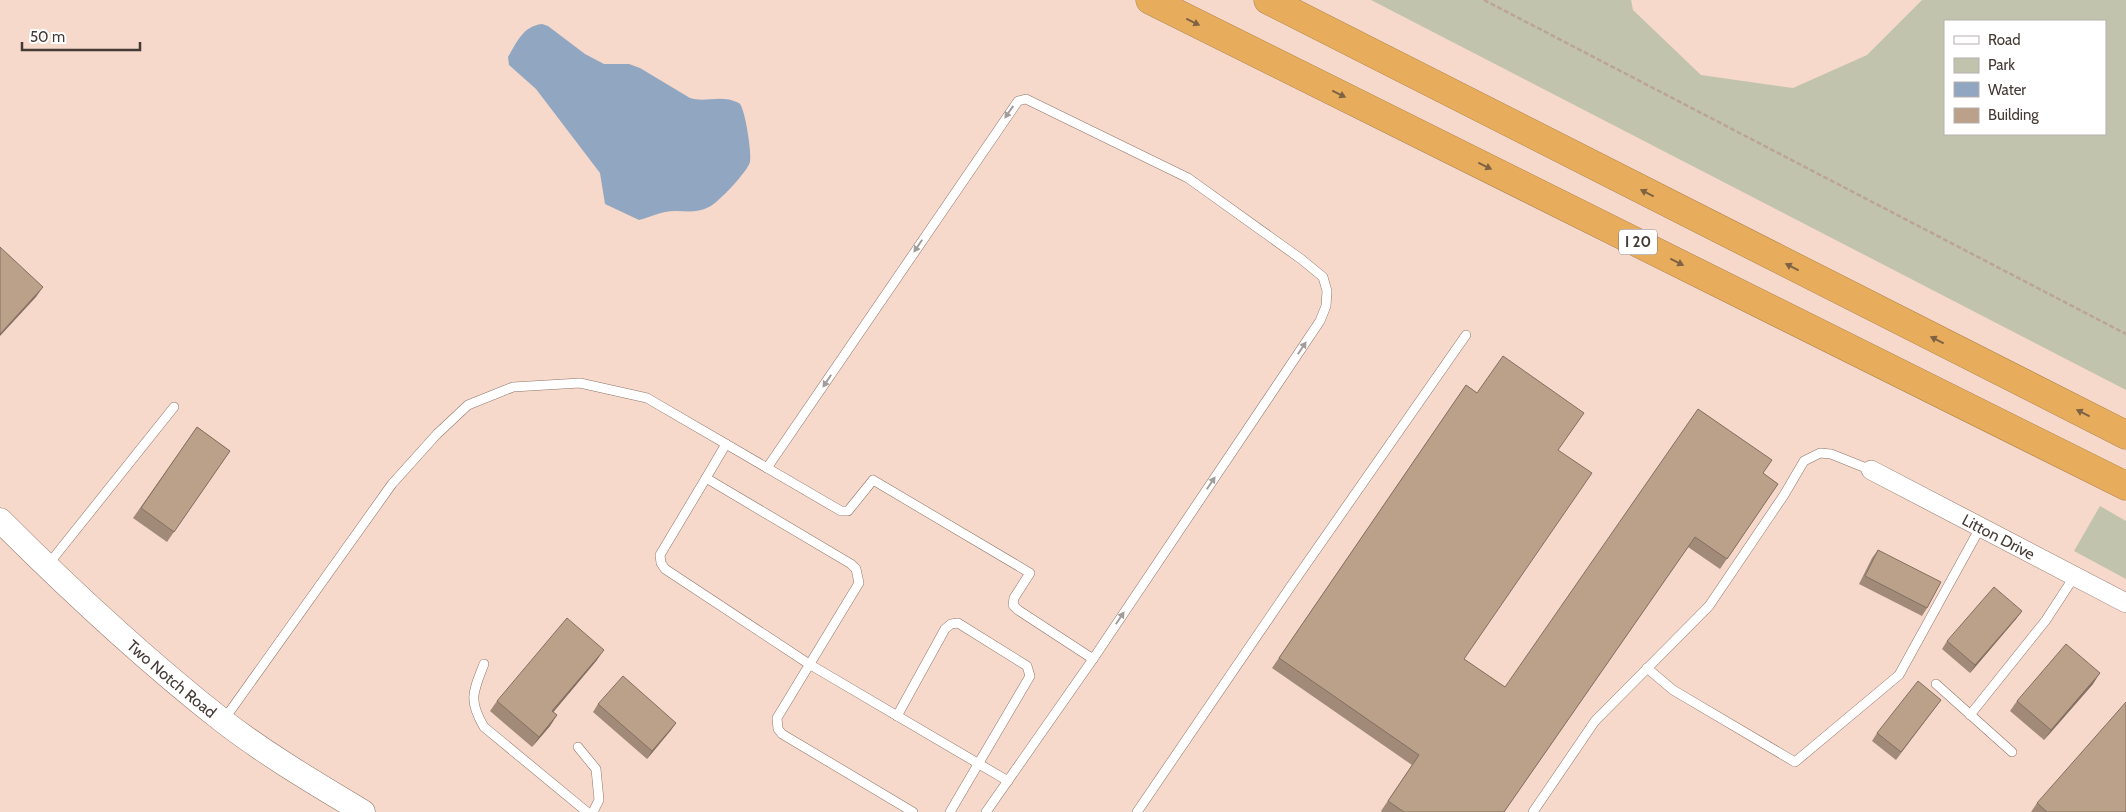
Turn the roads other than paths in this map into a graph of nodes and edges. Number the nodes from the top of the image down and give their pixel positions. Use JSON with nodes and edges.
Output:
{"nodes":[{"id":1,"x":1150,"y":0,"type":"edge"},
{"id":2,"x":1268,"y":0,"type":"edge"},
{"id":3,"x":1466,"y":335,"type":"dead end"},
{"id":4,"x":174,"y":407,"type":"dead end"},
{"id":5,"x":2126,"y":435,"type":"edge"},
{"id":6,"x":726,"y":444,"type":"junction"},
{"id":7,"x":767,"y":468,"type":"junction"},
{"id":8,"x":1871,"y":470,"type":"joint"},
{"id":9,"x":706,"y":478,"type":"junction"},
{"id":10,"x":2126,"y":486,"type":"edge"},
{"id":11,"x":0,"y":520,"type":"edge"},
{"id":12,"x":1980,"y":528,"type":"junction"},
{"id":13,"x":47,"y":566,"type":"junction"},
{"id":14,"x":2074,"y":577,"type":"junction"},
{"id":15,"x":2126,"y":603,"type":"edge"},
{"id":16,"x":1093,"y":659,"type":"junction"},
{"id":17,"x":484,"y":664,"type":"dead end"},
{"id":18,"x":810,"y":664,"type":"junction"},
{"id":19,"x":1647,"y":668,"type":"junction"},
{"id":20,"x":1936,"y":684,"type":"dead end"},
{"id":21,"x":1970,"y":715,"type":"junction"},
{"id":22,"x":897,"y":716,"type":"junction"},
{"id":23,"x":223,"y":721,"type":"junction"},
{"id":24,"x":578,"y":747,"type":"dead end"},
{"id":25,"x":2012,"y":752,"type":"dead end"},
{"id":26,"x":978,"y":764,"type":"junction"},
{"id":27,"x":1008,"y":781,"type":"junction"},
{"id":28,"x":363,"y":812,"type":"edge"},
{"id":29,"x":587,"y":812,"type":"edge"},
{"id":30,"x":593,"y":812,"type":"edge"},
{"id":31,"x":913,"y":812,"type":"edge"},
{"id":32,"x":950,"y":812,"type":"edge"},
{"id":33,"x":986,"y":812,"type":"edge"},
{"id":34,"x":1137,"y":812,"type":"edge"},
{"id":35,"x":1532,"y":812,"type":"edge"}],
"edges":[{"from":1,"to":10,"type":"highway","number":"I 20","one_way":true},
{"from":5,"to":2,"type":"highway","one_way":true},
{"from":3,"to":34,"type":"lane"},
{"from":4,"to":13,"type":"lane"},
{"from":6,"to":7,"type":"lane"},
{"from":6,"to":9,"type":"lane"},
{"from":6,"to":23,"type":"lane"},
{"from":7,"to":16,"type":"lane"},
{"from":16,"to":7,"type":"lane","one_way":true},
{"from":8,"to":12,"type":"street","name":"Litton Drive"},
{"from":8,"to":19,"type":"lane"},
{"from":9,"to":18,"type":"lane"},
{"from":9,"to":18,"type":"lane"},
{"from":11,"to":13,"type":"street","name":"Two Notch Road"},
{"from":12,"to":14,"type":"street","name":"Litton Drive"},
{"from":12,"to":19,"type":"lane"},
{"from":13,"to":23,"type":"street","name":"Two Notch Road"},
{"from":14,"to":15,"type":"street","name":"Litton Drive"},
{"from":14,"to":21,"type":"lane"},
{"from":16,"to":27,"type":"lane"},
{"from":17,"to":29,"type":"lane"},
{"from":18,"to":22,"type":"lane"},
{"from":18,"to":31,"type":"lane"},
{"from":19,"to":35,"type":"lane"},
{"from":20,"to":21,"type":"lane"},
{"from":21,"to":25,"type":"lane"},
{"from":22,"to":26,"type":"lane"},
{"from":22,"to":26,"type":"lane"},
{"from":23,"to":28,"type":"street","name":"Two Notch Road"},
{"from":24,"to":30,"type":"lane"},
{"from":26,"to":27,"type":"lane"},
{"from":26,"to":32,"type":"lane"},
{"from":27,"to":33,"type":"lane"}]}
